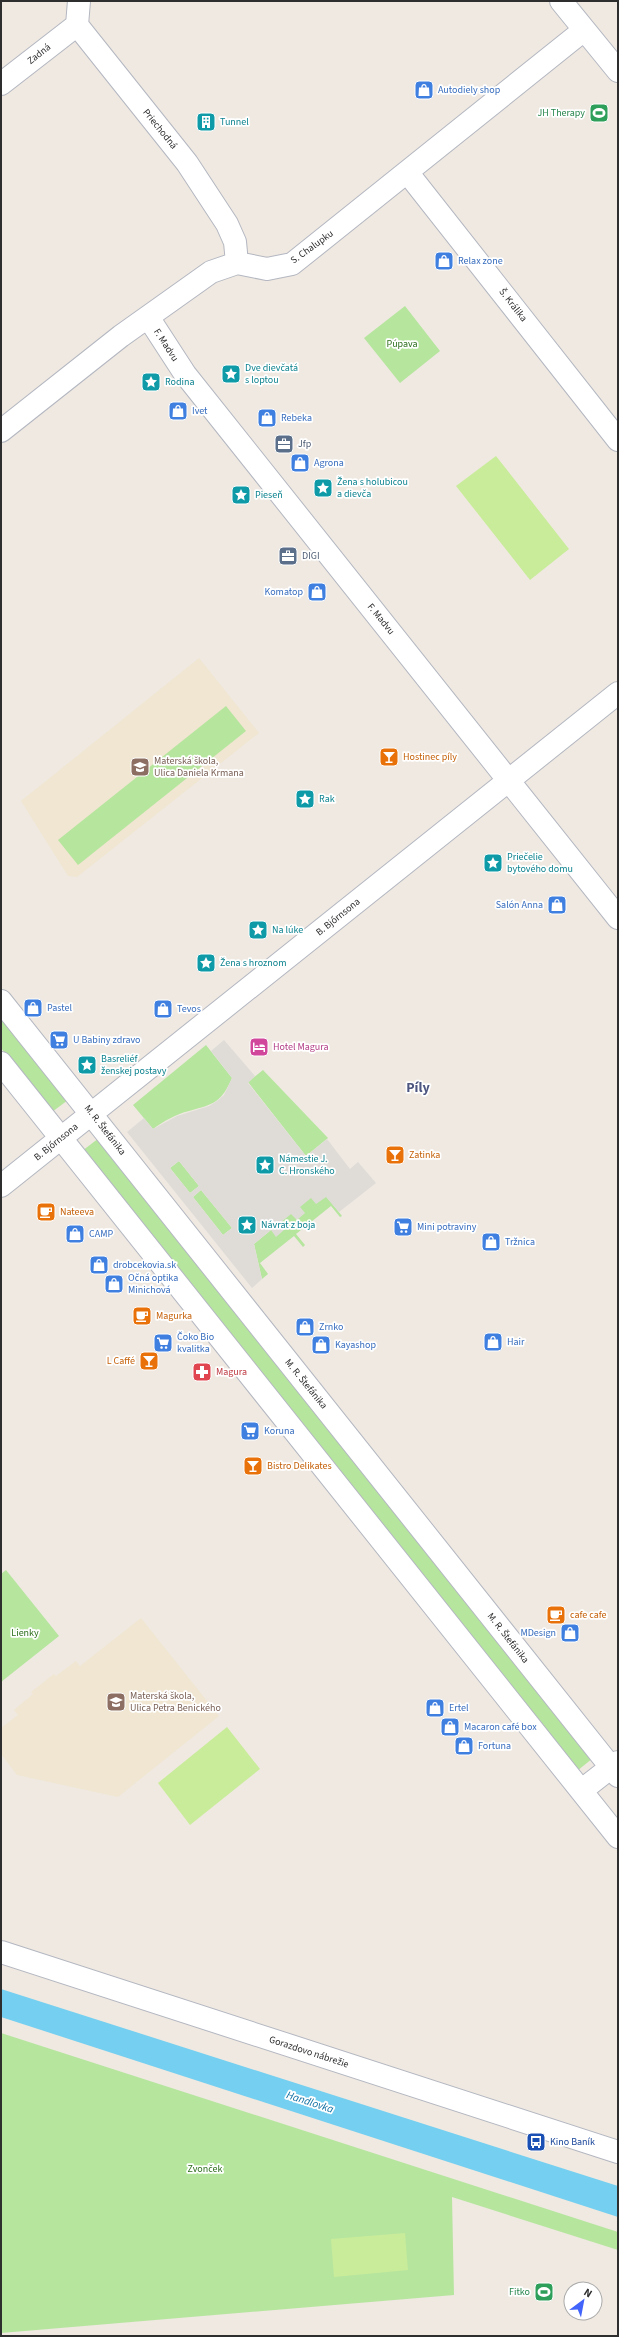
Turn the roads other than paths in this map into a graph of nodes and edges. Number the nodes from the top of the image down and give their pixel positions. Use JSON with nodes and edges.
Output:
{"nodes":[{"id":1,"x":79,"y":1,"type":"edge"},
{"id":2,"x":561,"y":1,"type":"edge"},
{"id":3,"x":77,"y":25,"type":"junction"},
{"id":4,"x":584,"y":30,"type":"junction"},
{"id":5,"x":618,"y":71,"type":"edge"},
{"id":6,"x":1,"y":84,"type":"edge"},
{"id":7,"x":407,"y":172,"type":"junction"},
{"id":8,"x":237,"y":263,"type":"junction"},
{"id":9,"x":148,"y":317,"type":"junction"},
{"id":10,"x":1,"y":431,"type":"edge"},
{"id":11,"x":618,"y":440,"type":"edge"},
{"id":12,"x":618,"y":693,"type":"edge"},
{"id":13,"x":509,"y":780,"type":"junction"},
{"id":14,"x":618,"y":918,"type":"edge"},
{"id":15,"x":1,"y":1002,"type":"edge"},
{"id":16,"x":1,"y":1062,"type":"edge"},
{"id":17,"x":92,"y":1114,"type":"junction"},
{"id":18,"x":61,"y":1138,"type":"junction"},
{"id":19,"x":1,"y":1186,"type":"edge"},
{"id":20,"x":616,"y":1768,"type":"edge"},
{"id":21,"x":582,"y":1790,"type":"junction"},
{"id":22,"x":618,"y":1837,"type":"edge"},
{"id":23,"x":1,"y":1952,"type":"edge"},
{"id":24,"x":618,"y":2152,"type":"edge"}],
"edges":[{"from":1,"to":3,"type":"street"},
{"from":2,"to":4,"type":"street"},
{"from":3,"to":6,"type":"street","name":"Zadná"},
{"from":3,"to":8,"type":"street","name":"Priechodná"},
{"from":4,"to":5,"type":"street"},
{"from":4,"to":7,"type":"street","name":"S. Chalupku"},
{"from":7,"to":8,"type":"street","name":"S. Chalupku"},
{"from":7,"to":11,"type":"street","name":"Š. Králika"},
{"from":8,"to":9,"type":"street"},
{"from":9,"to":10,"type":"street"},
{"from":9,"to":13,"type":"street","name":"F. Madvu"},
{"from":12,"to":13,"type":"street","name":"B. Bjőrnsona"},
{"from":13,"to":14,"type":"street","name":"F. Madvu"},
{"from":13,"to":17,"type":"street","name":"B. Bjőrnsona"},
{"from":15,"to":17,"type":"street","name":"M. R. Štefánika"},
{"from":16,"to":18,"type":"street"},
{"from":17,"to":18,"type":"street","name":"B. Bjőrnsona"},
{"from":17,"to":20,"type":"street","name":"M. R. Štefánika"},
{"from":18,"to":19,"type":"street","name":"B. Bjőrnsona"},
{"from":18,"to":21,"type":"street"},
{"from":20,"to":21,"type":"street","name":"M. R. Štefánika"},
{"from":21,"to":22,"type":"street"},
{"from":23,"to":24,"type":"street","name":"Gorazdovo nábrežie"}]}
